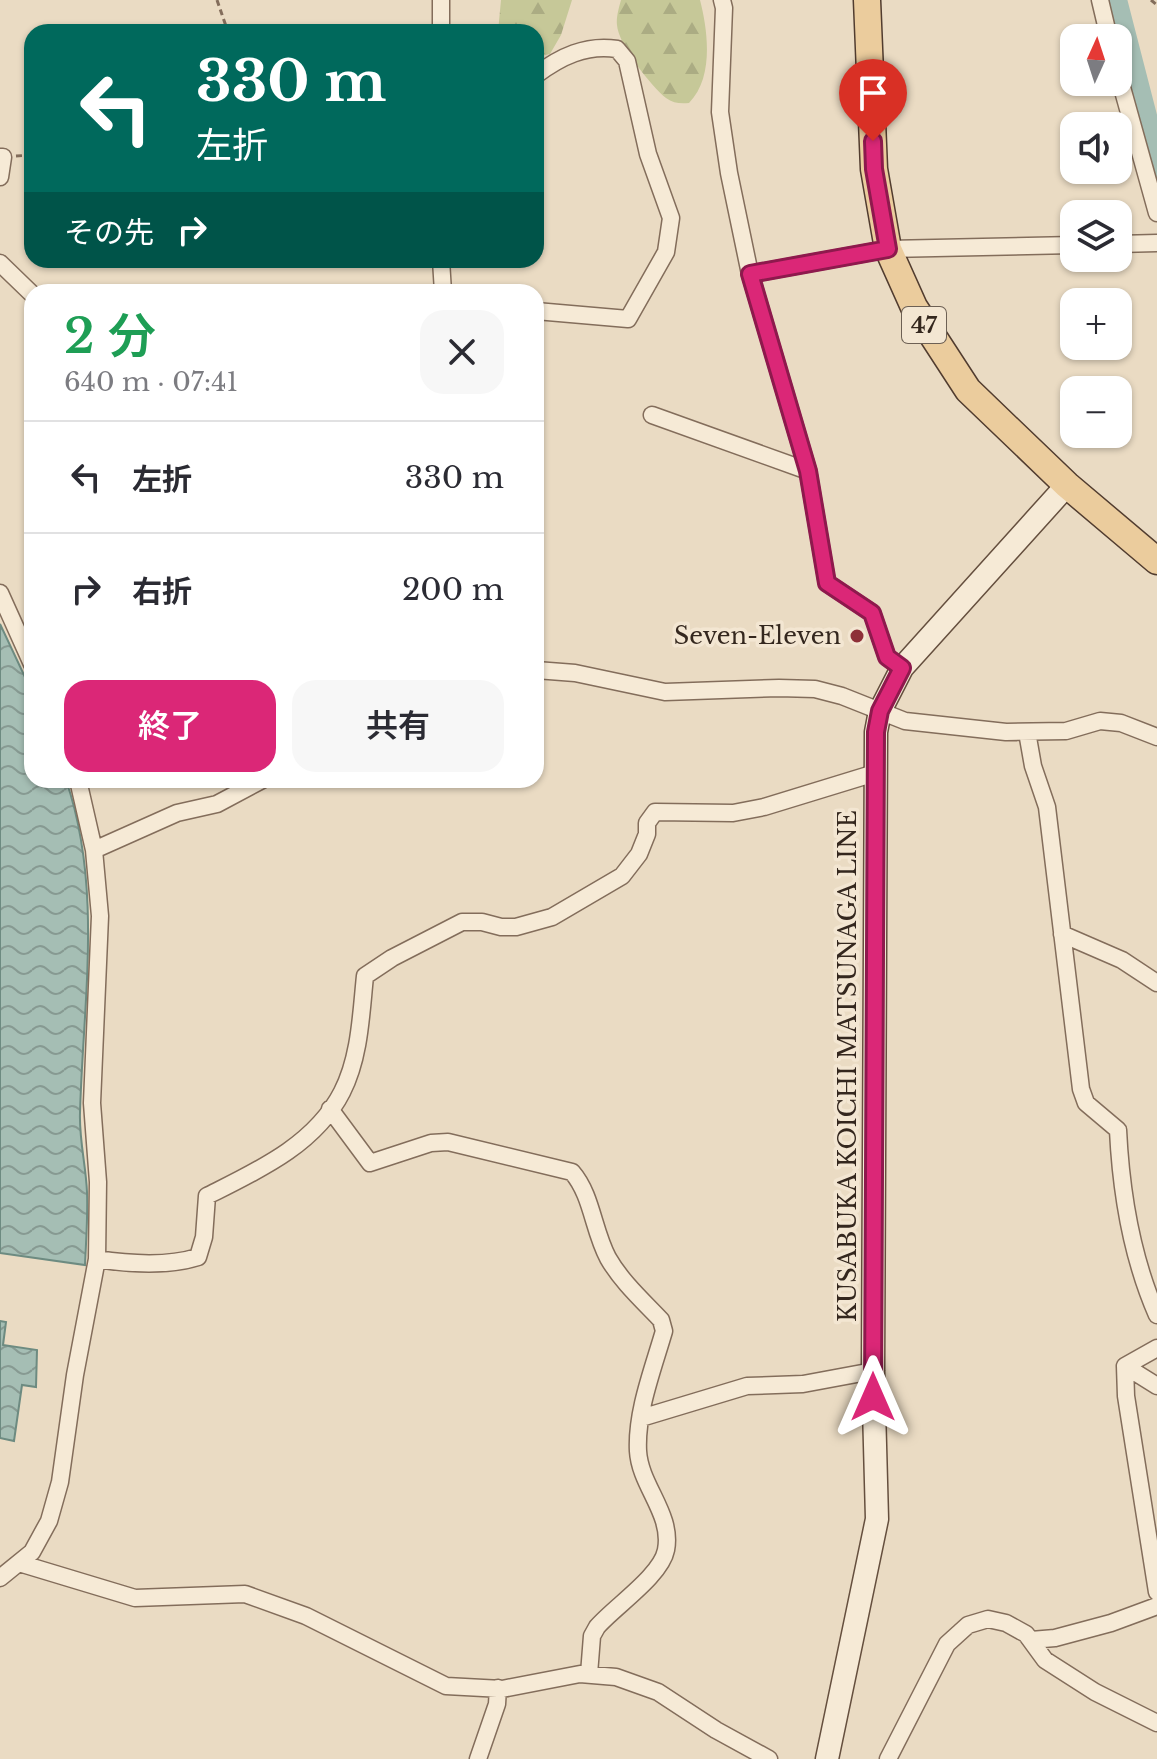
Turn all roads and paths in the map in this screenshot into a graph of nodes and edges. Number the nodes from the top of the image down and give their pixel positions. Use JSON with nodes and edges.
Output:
{"nodes":[{"id":1,"x":217,"y":0,"type":"edge"},
{"id":2,"x":441,"y":0,"type":"edge"},
{"id":3,"x":722,"y":0,"type":"edge"},
{"id":4,"x":867,"y":0,"type":"edge"},
{"id":5,"x":1100,"y":0,"type":"edge"},
{"id":6,"x":1151,"y":0,"type":"edge"},
{"id":7,"x":1157,"y":5,"type":"edge"},
{"id":8,"x":225,"y":24,"type":"edge"},
{"id":9,"x":441,"y":24,"type":"edge"},
{"id":10,"x":1106,"y":24,"type":"edge"},
{"id":11,"x":544,"y":70,"type":"edge"},
{"id":12,"x":1124,"y":96,"type":"edge"},
{"id":13,"x":0,"y":157,"type":"edge"},
{"id":14,"x":0,"y":177,"type":"edge"},
{"id":15,"x":1157,"y":213,"type":"edge"},
{"id":16,"x":1157,"y":243,"type":"edge"},
{"id":17,"x":1132,"y":244,"type":"edge"},
{"id":18,"x":1060,"y":245,"type":"edge"},
{"id":19,"x":888,"y":249,"type":"junction"},
{"id":20,"x":0,"y":263,"type":"edge"},
{"id":21,"x":750,"y":274,"type":"junction"},
{"id":22,"x":24,"y":286,"type":"edge"},
{"id":23,"x":544,"y":312,"type":"edge"},
{"id":24,"x":652,"y":415,"type":"dead end"},
{"id":25,"x":808,"y":471,"type":"junction"},
{"id":26,"x":1067,"y":485,"type":"junction"},
{"id":27,"x":1157,"y":561,"type":"edge"},
{"id":28,"x":0,"y":593,"type":"edge"},
{"id":29,"x":24,"y":646,"type":"edge"},
{"id":30,"x":902,"y":668,"type":"junction"},
{"id":31,"x":544,"y":671,"type":"edge"},
{"id":32,"x":880,"y":711,"type":"junction"},
{"id":33,"x":1027,"y":732,"type":"junction"},
{"id":34,"x":1157,"y":737,"type":"edge"},
{"id":35,"x":875,"y":773,"type":"junction"},
{"id":36,"x":80,"y":788,"type":"edge"},
{"id":37,"x":247,"y":788,"type":"edge"},
{"id":38,"x":94,"y":850,"type":"junction"},
{"id":39,"x":1062,"y":934,"type":"junction"},
{"id":40,"x":1157,"y":983,"type":"edge"},
{"id":41,"x":330,"y":1109,"type":"junction"},
{"id":42,"x":97,"y":1259,"type":"junction"},
{"id":43,"x":1157,"y":1315,"type":"edge"},
{"id":44,"x":1157,"y":1348,"type":"edge"},
{"id":45,"x":1125,"y":1366,"type":"junction"},
{"id":46,"x":873,"y":1371,"type":"junction"},
{"id":47,"x":1157,"y":1386,"type":"edge"},
{"id":48,"x":641,"y":1418,"type":"junction"},
{"id":49,"x":19,"y":1563,"type":"junction"},
{"id":50,"x":0,"y":1578,"type":"edge"},
{"id":51,"x":1157,"y":1592,"type":"edge"},
{"id":52,"x":1157,"y":1606,"type":"edge"},
{"id":53,"x":1031,"y":1640,"type":"junction"},
{"id":54,"x":589,"y":1674,"type":"junction"},
{"id":55,"x":498,"y":1688,"type":"junction"},
{"id":56,"x":1157,"y":1723,"type":"edge"},
{"id":57,"x":478,"y":1759,"type":"edge"},
{"id":58,"x":769,"y":1759,"type":"edge"},
{"id":59,"x":827,"y":1759,"type":"edge"},
{"id":60,"x":888,"y":1759,"type":"edge"}],
"edges":[{"from":1,"to":8,"type":"path"},
{"from":2,"to":9,"type":"street"},
{"from":3,"to":21,"type":"street"},
{"from":4,"to":19,"type":"main road","number":"47"},
{"from":5,"to":10,"type":"street"},
{"from":6,"to":7,"type":"path"},
{"from":11,"to":23,"type":"street"},
{"from":12,"to":15,"type":"street"},
{"from":13,"to":14,"type":"street"},
{"from":16,"to":17,"type":"street"},
{"from":18,"to":19,"type":"street"},
{"from":19,"to":21,"type":"street"},
{"from":19,"to":26,"type":"main road","number":"47"},
{"from":20,"to":22,"type":"street"},
{"from":21,"to":25,"type":"street"},
{"from":24,"to":25,"type":"street"},
{"from":25,"to":30,"type":"street"},
{"from":26,"to":27,"type":"main road","number":"47"},
{"from":26,"to":30,"type":"main road","name":"KUSABUKA KOICHI MATSUNAGA LINE"},
{"from":28,"to":29,"type":"street"},
{"from":30,"to":32,"type":"main road","name":"KUSABUKA KOICHI MATSUNAGA LINE"},
{"from":31,"to":32,"type":"street"},
{"from":32,"to":33,"type":"street"},
{"from":32,"to":35,"type":"main road","name":"KUSABUKA KOICHI MATSUNAGA LINE"},
{"from":33,"to":34,"type":"street"},
{"from":33,"to":39,"type":"street"},
{"from":35,"to":41,"type":"street"},
{"from":35,"to":46,"type":"main road","name":"KUSABUKA KOICHI MATSUNAGA LINE"},
{"from":36,"to":38,"type":"street"},
{"from":37,"to":38,"type":"street"},
{"from":38,"to":42,"type":"street"},
{"from":39,"to":40,"type":"street"},
{"from":39,"to":43,"type":"street"},
{"from":41,"to":42,"type":"street"},
{"from":41,"to":48,"type":"street"},
{"from":42,"to":49,"type":"street"},
{"from":44,"to":45,"type":"street"},
{"from":45,"to":47,"type":"street"},
{"from":45,"to":51,"type":"street"},
{"from":46,"to":48,"type":"street"},
{"from":46,"to":59,"type":"main road","name":"KUSABUKA KOICHI MATSUNAGA LINE"},
{"from":48,"to":54,"type":"street"},
{"from":49,"to":50,"type":"street"},
{"from":49,"to":55,"type":"street"},
{"from":52,"to":53,"type":"street"},
{"from":53,"to":56,"type":"street"},
{"from":53,"to":60,"type":"street"},
{"from":54,"to":55,"type":"street"},
{"from":54,"to":58,"type":"street"},
{"from":55,"to":57,"type":"street"}]}
